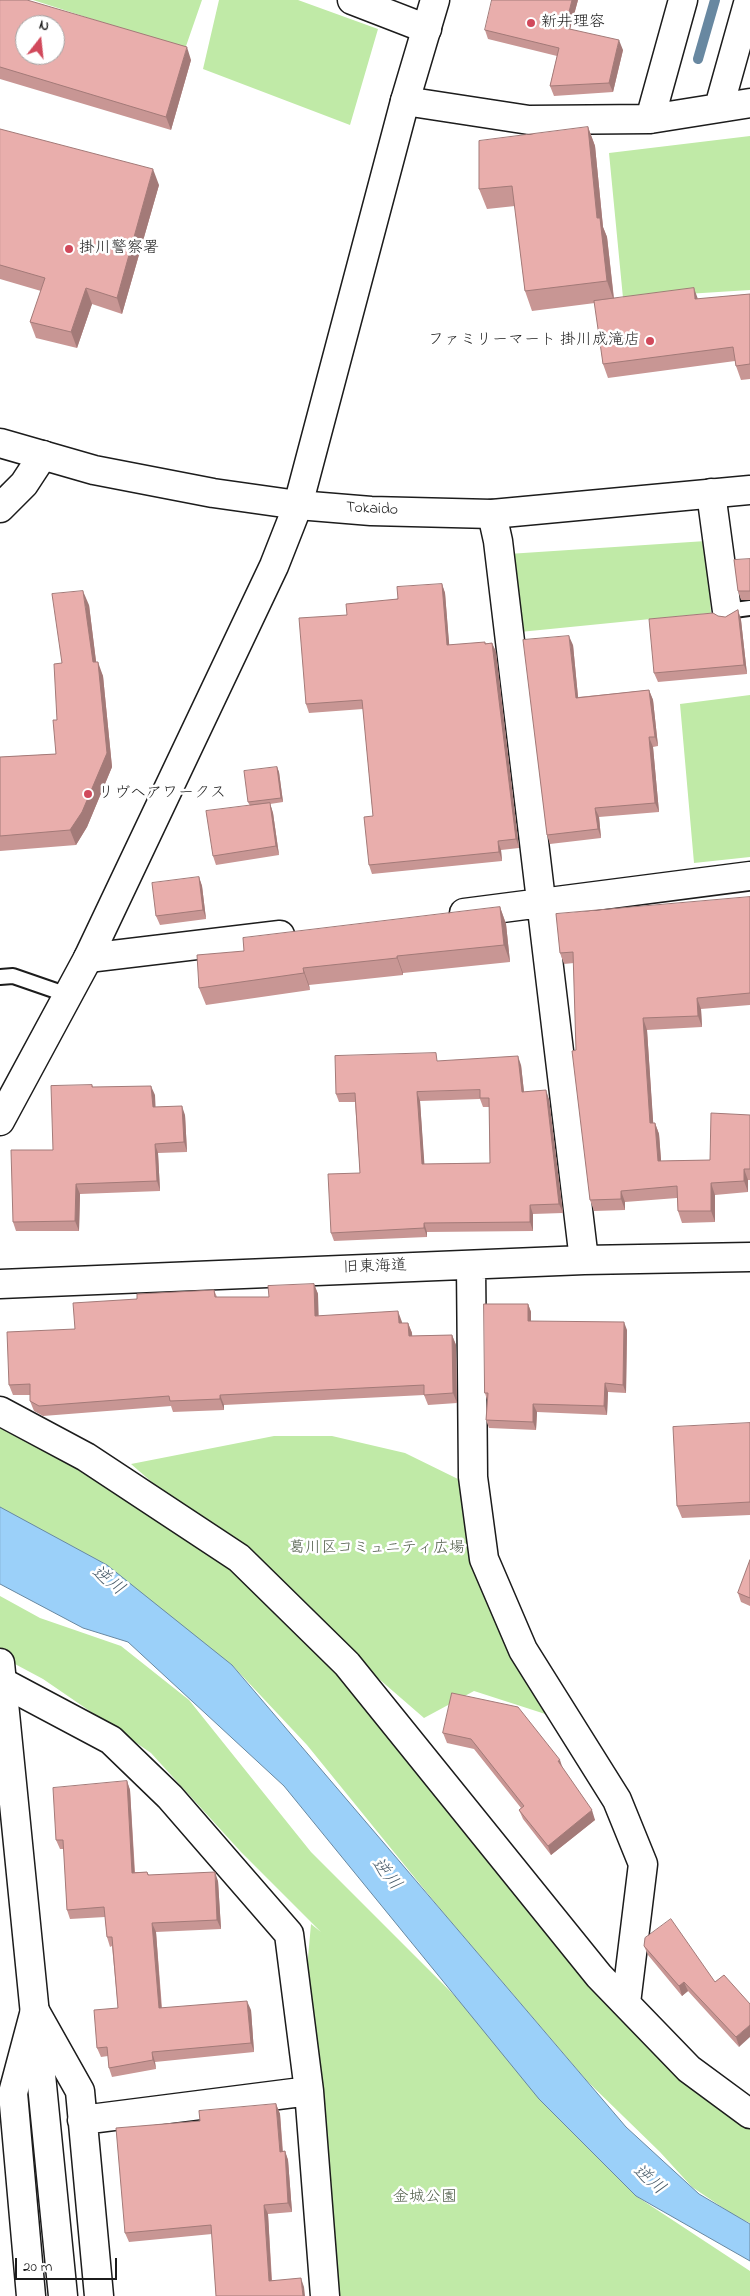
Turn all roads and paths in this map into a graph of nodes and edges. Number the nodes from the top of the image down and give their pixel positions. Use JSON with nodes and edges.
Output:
{"nodes":[{"id":1,"x":352,"y":0,"type":"edge"},
{"id":2,"x":436,"y":0,"type":"edge"},
{"id":3,"x":683,"y":0,"type":"edge"},
{"id":4,"x":749,"y":0,"type":"edge"},
{"id":5,"x":427,"y":29,"type":"junction"},
{"id":6,"x":405,"y":101,"type":"junction"},
{"id":7,"x":750,"y":103,"type":"edge"},
{"id":8,"x":719,"y":107,"type":"junction"},
{"id":9,"x":650,"y":119,"type":"junction"},
{"id":10,"x":0,"y":443,"type":"edge"},
{"id":11,"x":43,"y":455,"type":"junction"},
{"id":12,"x":750,"y":490,"type":"edge"},
{"id":13,"x":711,"y":493,"type":"junction"},
{"id":14,"x":298,"y":505,"type":"junction"},
{"id":15,"x":0,"y":508,"type":"edge"},
{"id":16,"x":492,"y":514,"type":"junction"},
{"id":17,"x":738,"y":610,"type":"edge"},
{"id":18,"x":750,"y":876,"type":"edge"},
{"id":19,"x":540,"y":904,"type":"junction"},
{"id":20,"x":442,"y":916,"type":"edge"},
{"id":21,"x":304,"y":932,"type":"edge"},
{"id":22,"x":88,"y":958,"type":"junction"},
{"id":23,"x":0,"y":977,"type":"edge"},
{"id":24,"x":68,"y":995,"type":"junction"},
{"id":25,"x":0,"y":1120,"type":"edge"},
{"id":26,"x":750,"y":1257,"type":"edge"},
{"id":27,"x":584,"y":1260,"type":"junction"},
{"id":28,"x":471,"y":1265,"type":"junction"},
{"id":29,"x":0,"y":1284,"type":"edge"},
{"id":30,"x":0,"y":1411,"type":"edge"},
{"id":31,"x":1,"y":1672,"type":"edge"},
{"id":32,"x":626,"y":2004,"type":"junction"},
{"id":33,"x":35,"y":2012,"type":"junction"},
{"id":34,"x":309,"y":2090,"type":"junction"},
{"id":35,"x":750,"y":2114,"type":"edge"},
{"id":36,"x":82,"y":2120,"type":"junction"},
{"id":37,"x":31,"y":2296,"type":"edge"},
{"id":38,"x":63,"y":2296,"type":"edge"},
{"id":39,"x":99,"y":2296,"type":"edge"},
{"id":40,"x":325,"y":2296,"type":"edge"}],
"edges":[{"from":1,"to":5,"type":"street"},
{"from":2,"to":5,"type":"street"},
{"from":3,"to":9,"type":"street"},
{"from":4,"to":8,"type":"street"},
{"from":5,"to":6,"type":"street"},
{"from":6,"to":9,"type":"street"},
{"from":6,"to":14,"type":"street"},
{"from":7,"to":8,"type":"street"},
{"from":8,"to":9,"type":"street"},
{"from":10,"to":11,"type":"street","name":"Tokaido"},
{"from":11,"to":14,"type":"street","name":"Tokaido"},
{"from":11,"to":15,"type":"street"},
{"from":12,"to":13,"type":"street","name":"Tokaido"},
{"from":13,"to":16,"type":"street","name":"Tokaido"},
{"from":13,"to":17,"type":"street"},
{"from":14,"to":16,"type":"street","name":"Tokaido"},
{"from":14,"to":22,"type":"street"},
{"from":16,"to":19,"type":"street"},
{"from":18,"to":19,"type":"street"},
{"from":19,"to":20,"type":"street"},
{"from":19,"to":27,"type":"street"},
{"from":21,"to":22,"type":"street"},
{"from":22,"to":24,"type":"street"},
{"from":23,"to":24,"type":"lane"},
{"from":24,"to":25,"type":"street"},
{"from":26,"to":27,"type":"street","name":"旧東海道"},
{"from":27,"to":28,"type":"street","name":"旧東海道"},
{"from":28,"to":29,"type":"street","name":"旧東海道"},
{"from":28,"to":32,"type":"street"},
{"from":30,"to":32,"type":"street"},
{"from":31,"to":33,"type":"street"},
{"from":31,"to":34,"type":"street"},
{"from":32,"to":35,"type":"street"},
{"from":33,"to":36,"type":"street"},
{"from":33,"to":37,"type":"street"},
{"from":33,"to":38,"type":"street"},
{"from":34,"to":36,"type":"street"},
{"from":34,"to":40,"type":"street"},
{"from":36,"to":39,"type":"street"}]}
